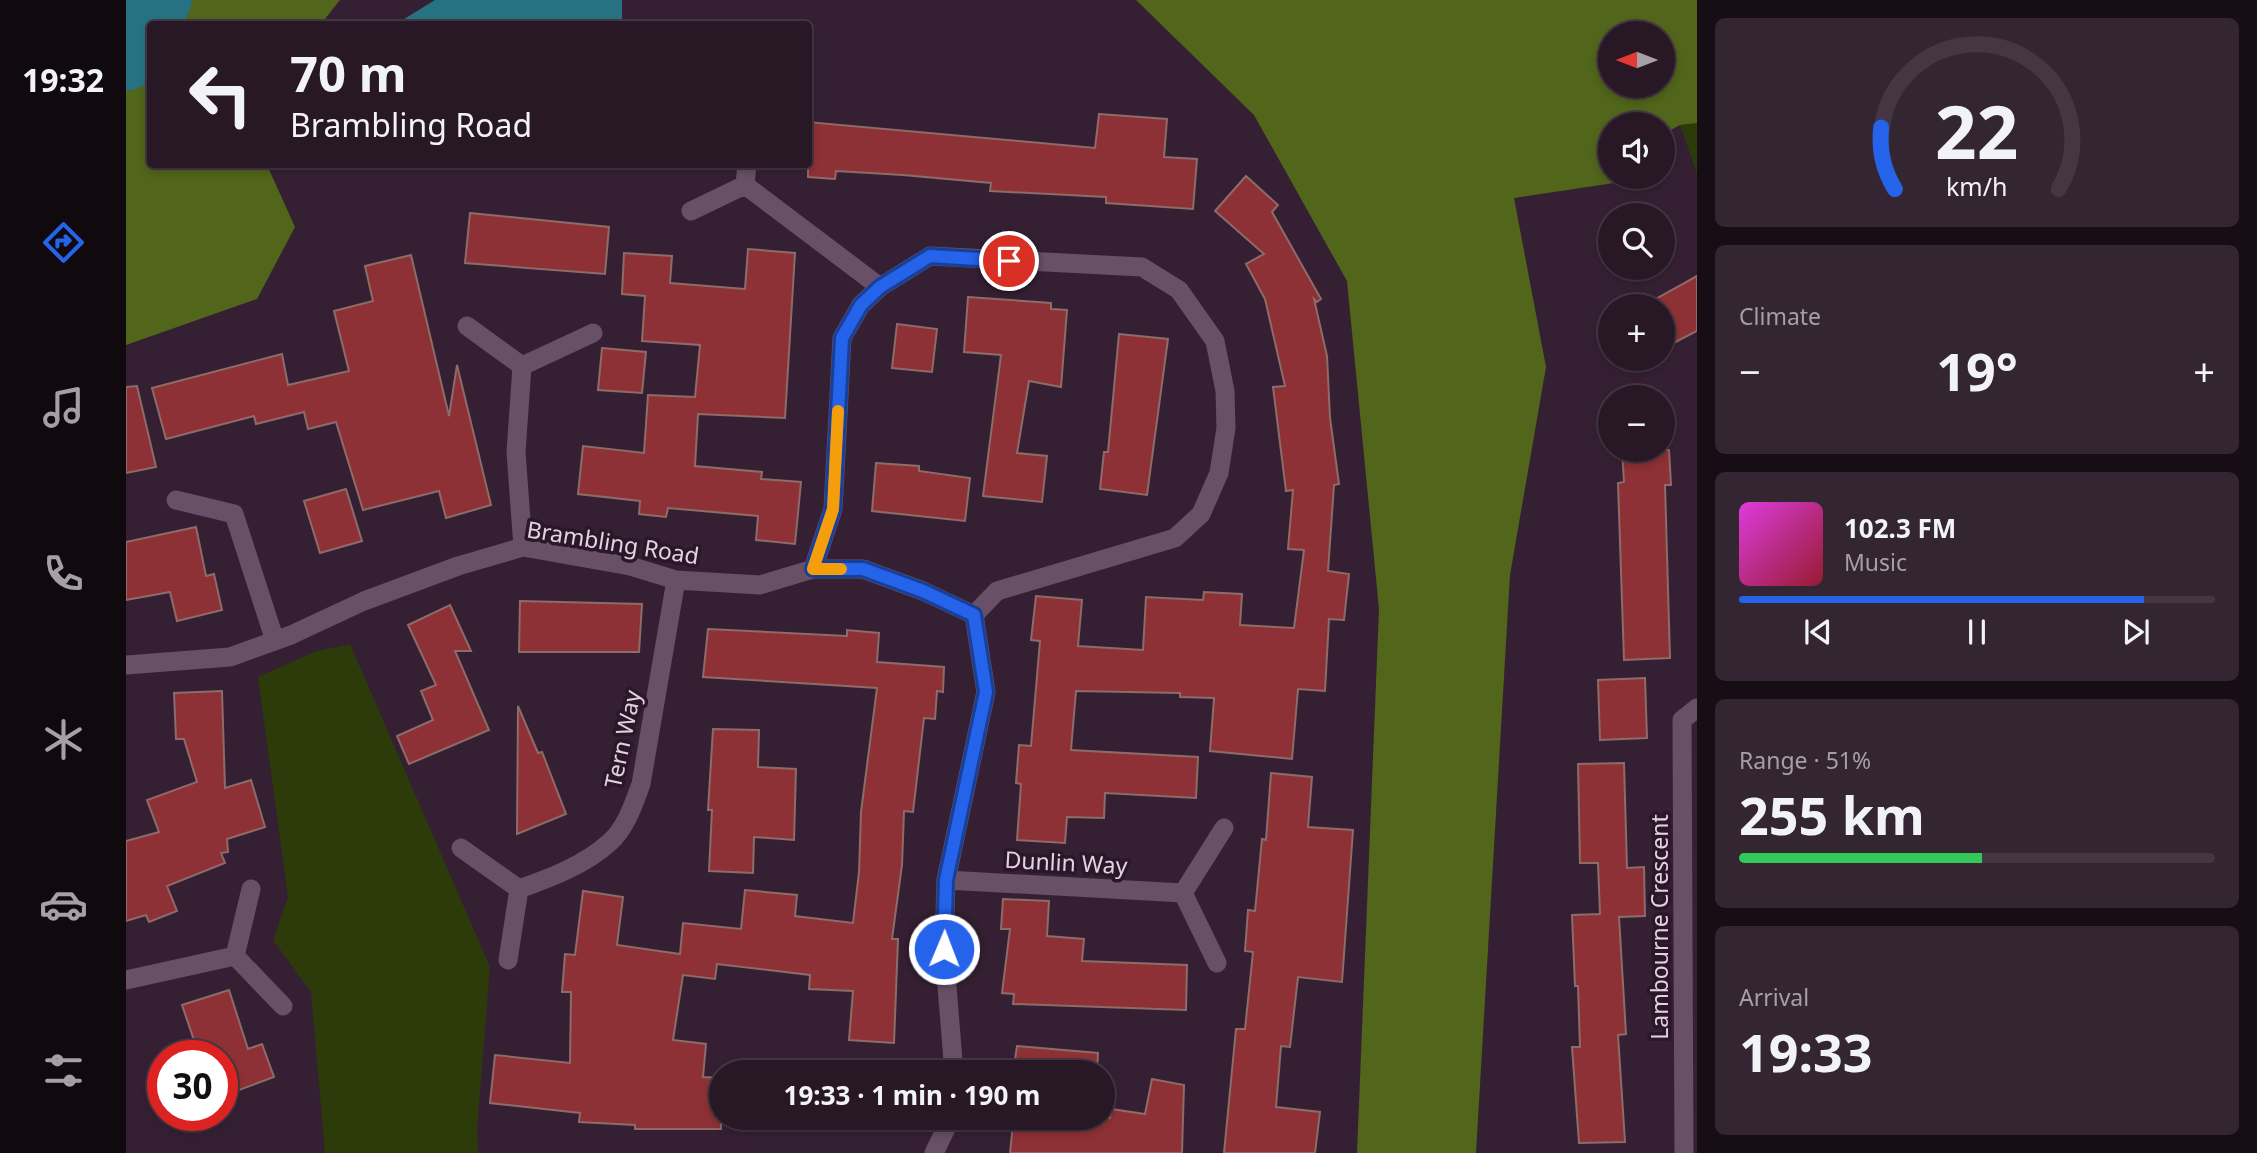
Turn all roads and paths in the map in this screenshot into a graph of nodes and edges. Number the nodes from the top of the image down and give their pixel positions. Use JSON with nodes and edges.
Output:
{"nodes":[{"id":1,"x":747,"y":168,"type":"edge"},
{"id":2,"x":745,"y":185,"type":"junction"},
{"id":3,"x":691,"y":211,"type":"dead end"},
{"id":4,"x":880,"y":287,"type":"junction"},
{"id":5,"x":467,"y":326,"type":"dead end"},
{"id":6,"x":593,"y":333,"type":"dead end"},
{"id":7,"x":522,"y":366,"type":"junction"},
{"id":8,"x":176,"y":500,"type":"dead end"},
{"id":9,"x":523,"y":547,"type":"junction"},
{"id":10,"x":813,"y":569,"type":"junction"},
{"id":11,"x":676,"y":580,"type":"junction"},
{"id":12,"x":974,"y":615,"type":"junction"},
{"id":13,"x":275,"y":641,"type":"junction"},
{"id":14,"x":126,"y":665,"type":"edge"},
{"id":15,"x":1697,"y":708,"type":"edge"},
{"id":16,"x":1224,"y":828,"type":"dead end"},
{"id":17,"x":461,"y":848,"type":"dead end"},
{"id":18,"x":946,"y":880,"type":"junction"},
{"id":19,"x":251,"y":889,"type":"dead end"},
{"id":20,"x":519,"y":889,"type":"junction"},
{"id":21,"x":1183,"y":893,"type":"junction"},
{"id":22,"x":235,"y":956,"type":"junction"},
{"id":23,"x":508,"y":960,"type":"dead end"},
{"id":24,"x":1217,"y":963,"type":"dead end"},
{"id":25,"x":126,"y":980,"type":"edge"},
{"id":26,"x":283,"y":1006,"type":"dead end"},
{"id":27,"x":953,"y":1060,"type":"edge"},
{"id":28,"x":945,"y":1130,"type":"edge"},
{"id":29,"x":934,"y":1153,"type":"edge"},
{"id":30,"x":1684,"y":1153,"type":"edge"}],
"edges":[{"from":1,"to":2,"type":"street"},
{"from":2,"to":3,"type":"street"},
{"from":2,"to":4,"type":"street"},
{"from":4,"to":10,"type":"street"},
{"from":4,"to":12,"type":"street"},
{"from":5,"to":7,"type":"street"},
{"from":6,"to":7,"type":"street"},
{"from":7,"to":9,"type":"street"},
{"from":8,"to":13,"type":"street"},
{"from":9,"to":11,"type":"street","name":"Brambling Road"},
{"from":9,"to":13,"type":"street","name":"Brambling Road"},
{"from":10,"to":11,"type":"street","name":"Brambling Road"},
{"from":10,"to":12,"type":"street","name":"Brambling Road"},
{"from":11,"to":20,"type":"street","name":"Tern Way"},
{"from":12,"to":18,"type":"street"},
{"from":13,"to":14,"type":"street","name":"Brambling Road"},
{"from":15,"to":30,"type":"street","name":"Lambourne Crescent"},
{"from":16,"to":21,"type":"street"},
{"from":17,"to":20,"type":"street"},
{"from":18,"to":21,"type":"street","name":"Dunlin Way"},
{"from":18,"to":27,"type":"street"},
{"from":19,"to":22,"type":"street"},
{"from":20,"to":23,"type":"street"},
{"from":21,"to":24,"type":"street"},
{"from":22,"to":25,"type":"street"},
{"from":22,"to":26,"type":"street"},
{"from":28,"to":29,"type":"street"}]}
